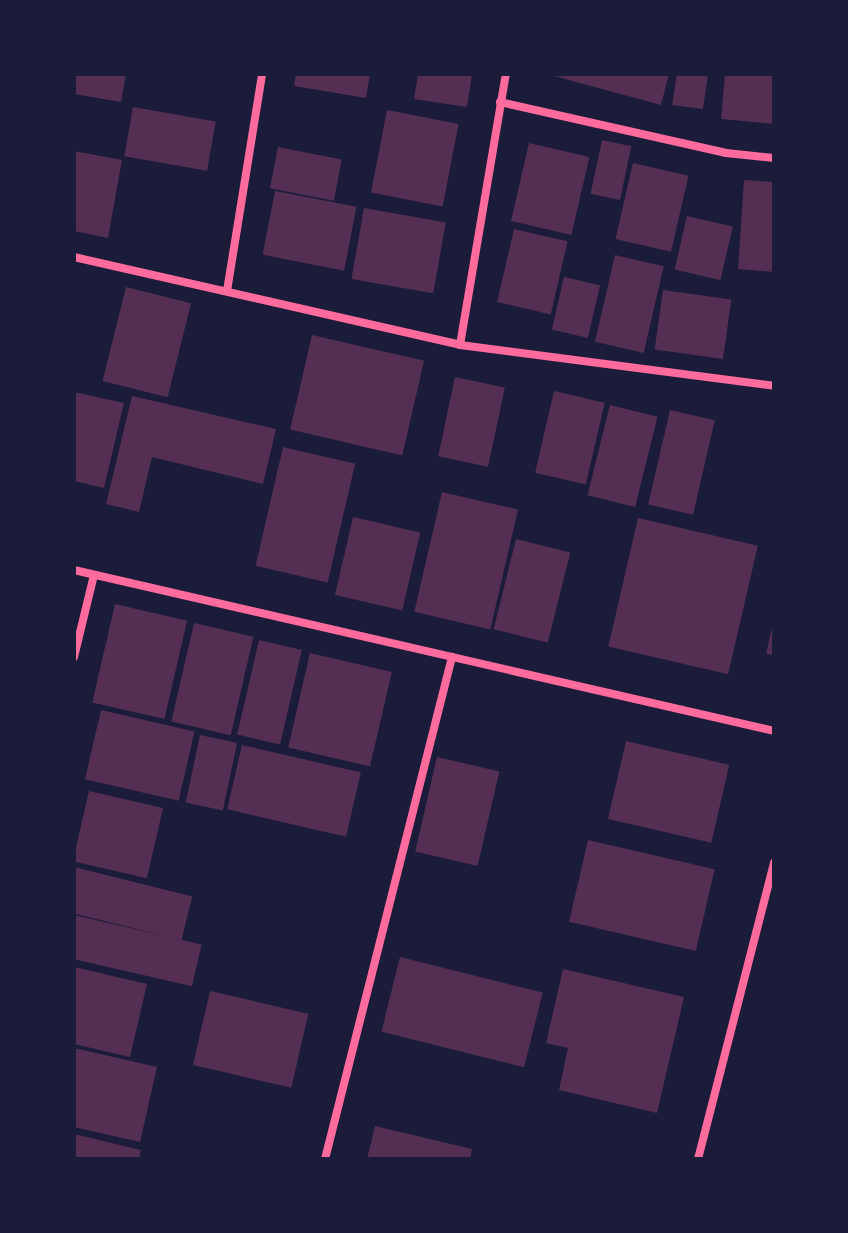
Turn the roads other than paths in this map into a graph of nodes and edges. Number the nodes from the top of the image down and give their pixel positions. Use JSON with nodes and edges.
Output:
{"nodes":[{"id":1,"x":262,"y":74,"type":"edge"},
{"id":2,"x":506,"y":74,"type":"edge"},
{"id":3,"x":500,"y":102,"type":"junction"},
{"id":4,"x":774,"y":158,"type":"edge"},
{"id":5,"x":74,"y":257,"type":"edge"},
{"id":6,"x":227,"y":291,"type":"junction"},
{"id":7,"x":460,"y":345,"type":"junction"},
{"id":8,"x":774,"y":386,"type":"edge"},
{"id":9,"x":74,"y":570,"type":"edge"},
{"id":10,"x":94,"y":575,"type":"junction"},
{"id":11,"x":74,"y":657,"type":"edge"},
{"id":12,"x":452,"y":657,"type":"junction"},
{"id":13,"x":774,"y":731,"type":"edge"},
{"id":14,"x":774,"y":863,"type":"edge"},
{"id":15,"x":325,"y":1159,"type":"edge"},
{"id":16,"x":698,"y":1159,"type":"edge"}],
"edges":[{"from":1,"to":6,"type":"street"},
{"from":2,"to":3,"type":"street"},
{"from":3,"to":4,"type":"street"},
{"from":3,"to":7,"type":"street"},
{"from":5,"to":6,"type":"street"},
{"from":6,"to":7,"type":"street"},
{"from":7,"to":8,"type":"street"},
{"from":9,"to":10,"type":"street"},
{"from":10,"to":11,"type":"street"},
{"from":10,"to":12,"type":"street"},
{"from":12,"to":13,"type":"street"},
{"from":12,"to":15,"type":"street"},
{"from":14,"to":16,"type":"street"}]}
